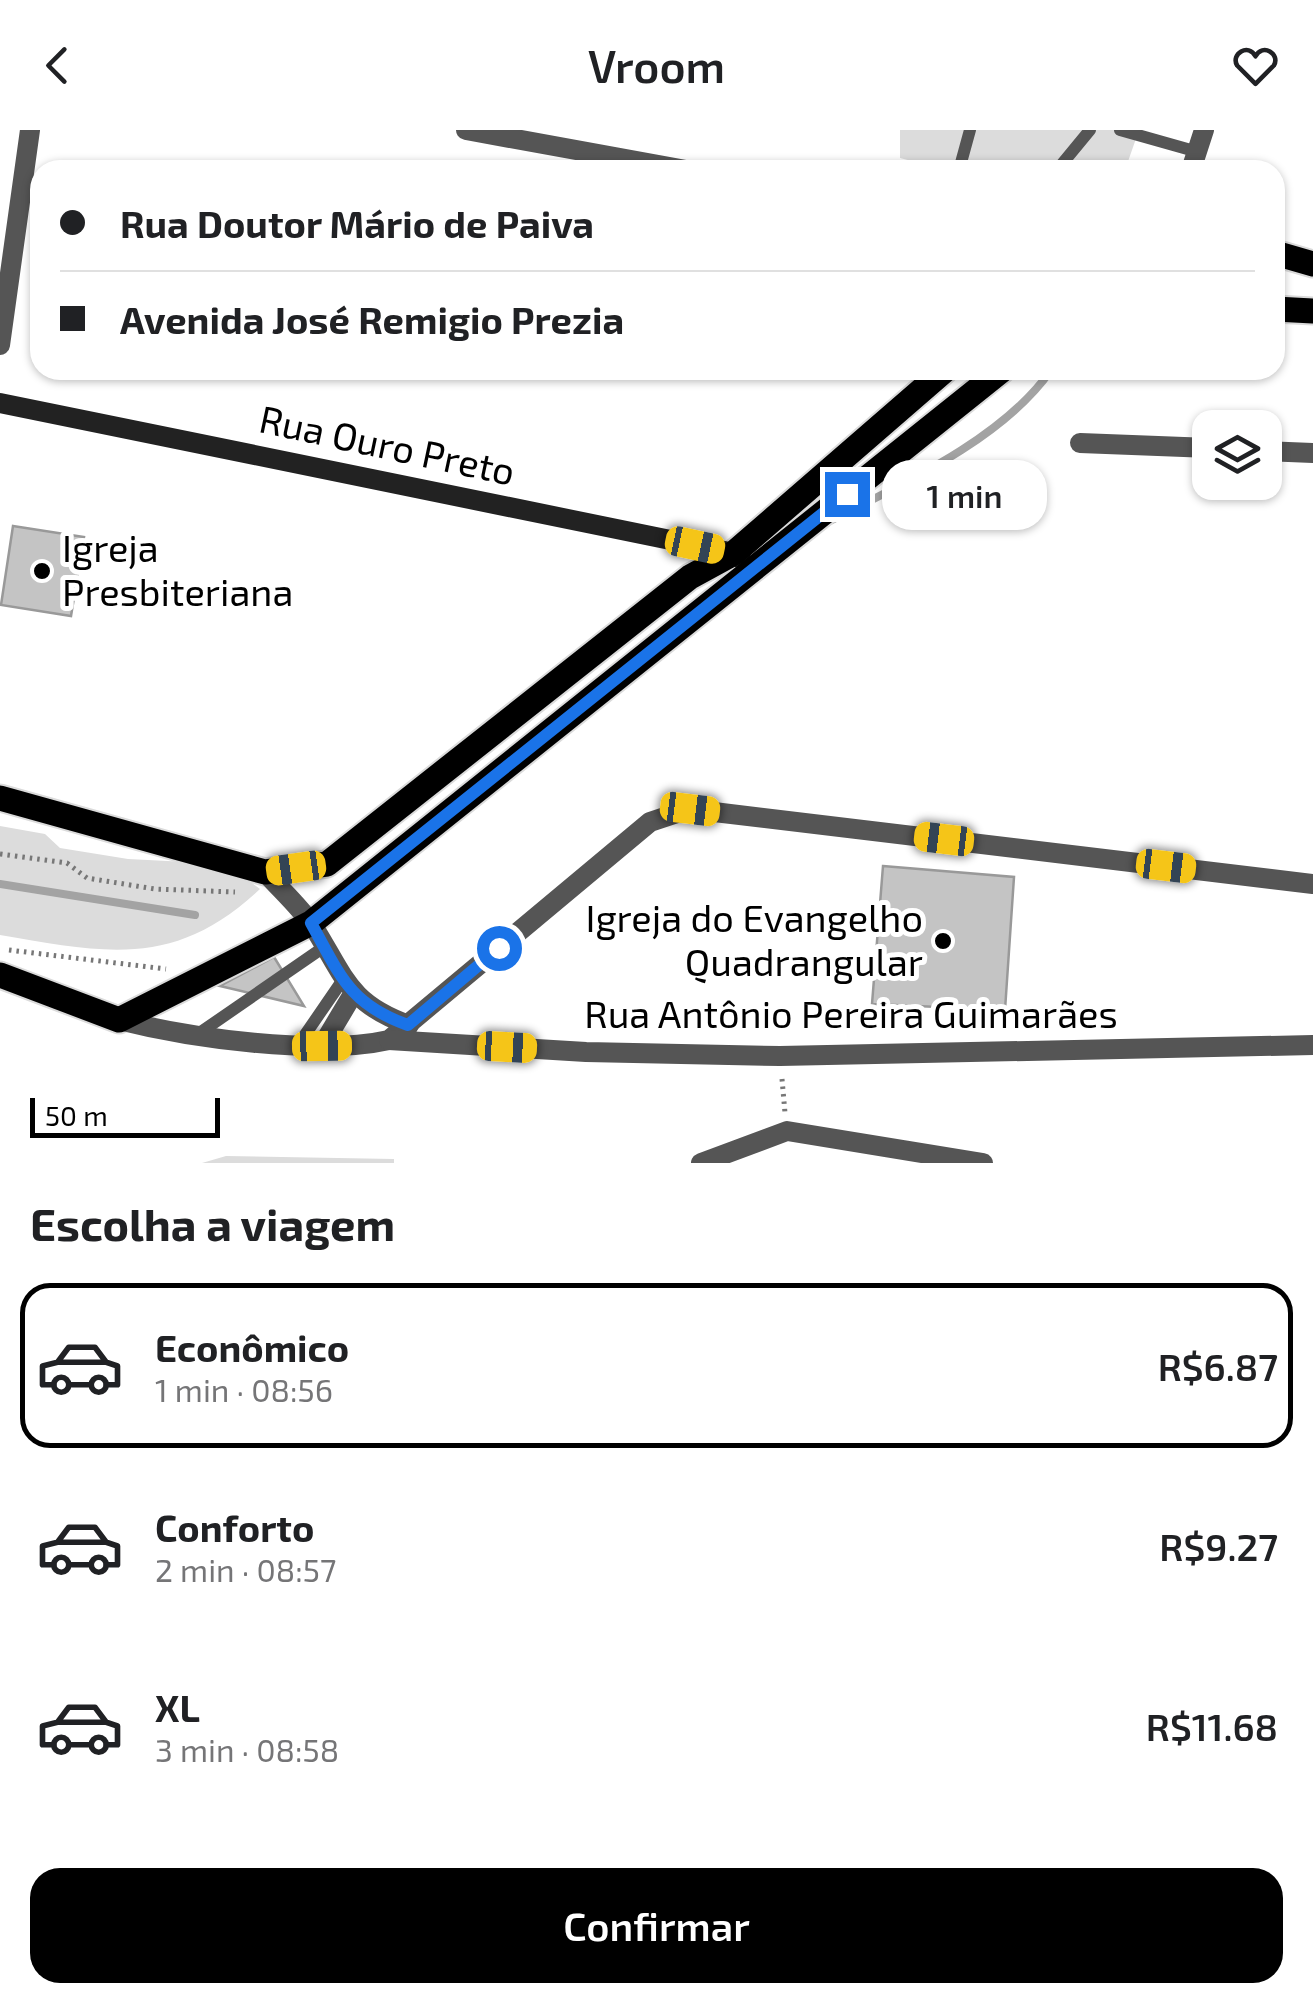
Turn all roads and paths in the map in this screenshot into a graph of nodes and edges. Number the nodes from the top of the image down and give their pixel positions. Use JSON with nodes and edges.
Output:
{"nodes":[{"id":1,"x":30,"y":130,"type":"edge"},
{"id":2,"x":466,"y":130,"type":"edge"},
{"id":3,"x":970,"y":130,"type":"edge"},
{"id":4,"x":1090,"y":130,"type":"edge"},
{"id":5,"x":1120,"y":130,"type":"edge"},
{"id":6,"x":1204,"y":130,"type":"edge"},
{"id":7,"x":631,"y":160,"type":"edge"},
{"id":8,"x":962,"y":160,"type":"edge"},
{"id":9,"x":1065,"y":160,"type":"edge"},
{"id":10,"x":1192,"y":160,"type":"edge"},
{"id":11,"x":1194,"y":160,"type":"edge"},
{"id":12,"x":1285,"y":256,"type":"edge"},
{"id":13,"x":1313,"y":264,"type":"edge"},
{"id":14,"x":1285,"y":310,"type":"edge"},
{"id":15,"x":1313,"y":311,"type":"edge"},
{"id":16,"x":0,"y":345,"type":"edge"},
{"id":17,"x":934,"y":380,"type":"edge"},
{"id":18,"x":988,"y":380,"type":"edge"},
{"id":19,"x":0,"y":403,"type":"edge"},
{"id":20,"x":1080,"y":443,"type":"dead end"},
{"id":21,"x":1192,"y":447,"type":"edge"},
{"id":22,"x":1282,"y":452,"type":"edge"},
{"id":23,"x":1313,"y":453,"type":"edge"},
{"id":24,"x":744,"y":561,"type":"junction"},
{"id":25,"x":0,"y":798,"type":"edge"},
{"id":26,"x":0,"y":854,"type":"edge"},
{"id":27,"x":257,"y":882,"type":"junction"},
{"id":28,"x":1313,"y":884,"type":"edge"},
{"id":29,"x":311,"y":923,"type":"junction"},
{"id":30,"x":324,"y":947,"type":"junction"},
{"id":31,"x":0,"y":948,"type":"edge"},
{"id":32,"x":171,"y":969,"type":"dead end"},
{"id":33,"x":0,"y":975,"type":"edge"},
{"id":34,"x":348,"y":988,"type":"junction"},
{"id":35,"x":119,"y":1020,"type":"junction"},
{"id":36,"x":408,"y":1025,"type":"junction"},
{"id":37,"x":198,"y":1034,"type":"junction"},
{"id":38,"x":389,"y":1040,"type":"junction"},
{"id":39,"x":298,"y":1045,"type":"junction"},
{"id":40,"x":1313,"y":1045,"type":"edge"},
{"id":41,"x":322,"y":1046,"type":"junction"},
{"id":42,"x":780,"y":1056,"type":"junction"},
{"id":43,"x":787,"y":1131,"type":"junction"},
{"id":44,"x":701,"y":1163,"type":"edge"},
{"id":45,"x":984,"y":1163,"type":"edge"}],
"edges":[{"from":1,"to":16,"type":"street"},
{"from":2,"to":7,"type":"street"},
{"from":3,"to":8,"type":"lane"},
{"from":4,"to":9,"type":"lane"},
{"from":5,"to":10,"type":"lane"},
{"from":6,"to":11,"type":"street"},
{"from":12,"to":13,"type":"main road"},
{"from":14,"to":15,"type":"main road"},
{"from":17,"to":24,"type":"main road"},
{"from":18,"to":24,"type":"main road"},
{"from":19,"to":24,"type":"street","name":"Rua Ouro Preto"},
{"from":20,"to":21,"type":"street"},
{"from":22,"to":23,"type":"street"},
{"from":24,"to":27,"type":"main road"},
{"from":24,"to":29,"type":"main road"},
{"from":25,"to":27,"type":"main road"},
{"from":26,"to":27,"type":"path"},
{"from":27,"to":29,"type":"street"},
{"from":28,"to":36,"type":"street"},
{"from":29,"to":30,"type":"street"},
{"from":29,"to":35,"type":"main road"},
{"from":30,"to":34,"type":"street"},
{"from":30,"to":37,"type":"lane"},
{"from":31,"to":32,"type":"path"},
{"from":33,"to":35,"type":"main road"},
{"from":34,"to":36,"type":"street"},
{"from":34,"to":39,"type":"lane"},
{"from":34,"to":41,"type":"street"},
{"from":35,"to":37,"type":"street"},
{"from":36,"to":38,"type":"street"},
{"from":37,"to":39,"type":"street"},
{"from":38,"to":41,"type":"street","name":"Rua Antônio Pereira Guimarães"},
{"from":38,"to":42,"type":"street","name":"Rua Antônio Pereira Guimarães"},
{"from":39,"to":41,"type":"street"},
{"from":40,"to":42,"type":"street","name":"Rua Antônio Pereira Guimarães"},
{"from":42,"to":43,"type":"path"},
{"from":43,"to":44,"type":"street"},
{"from":43,"to":45,"type":"street"}]}
